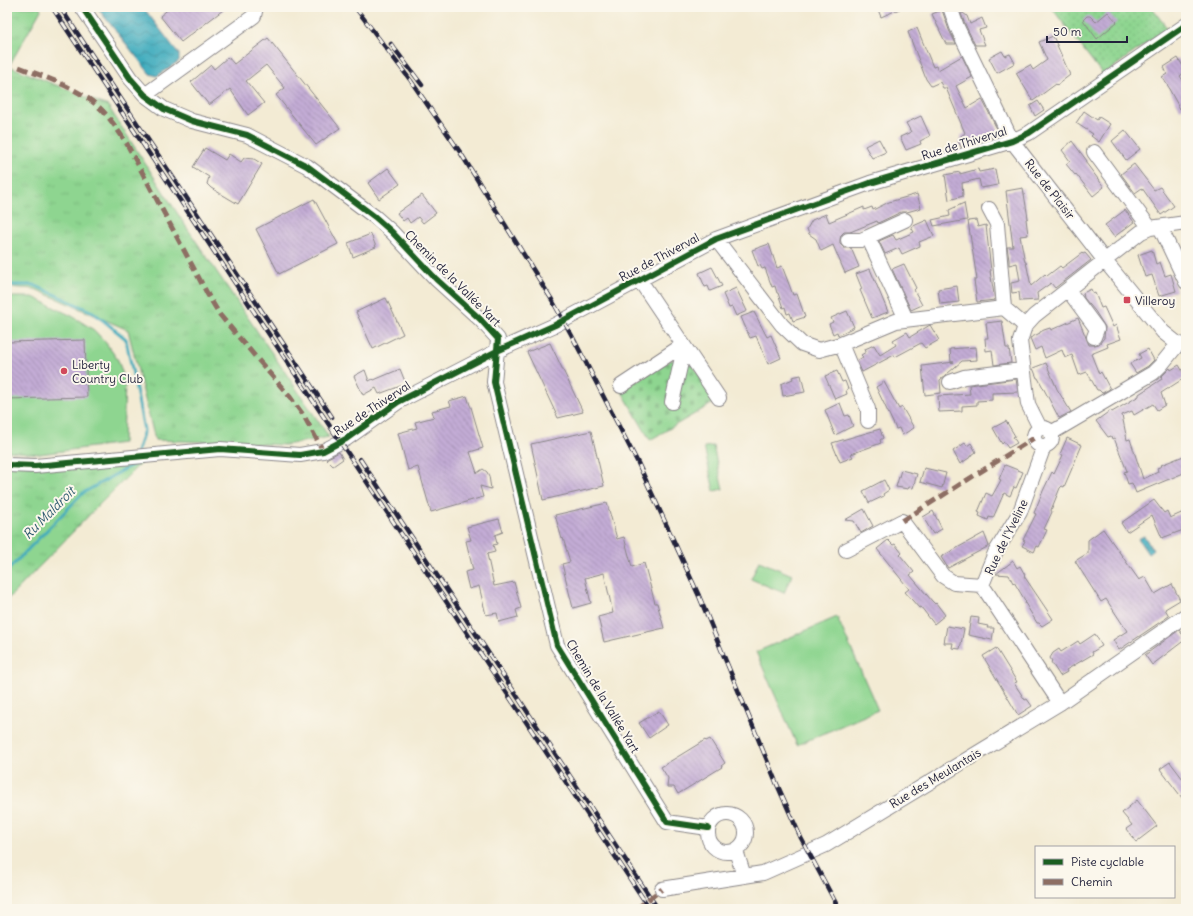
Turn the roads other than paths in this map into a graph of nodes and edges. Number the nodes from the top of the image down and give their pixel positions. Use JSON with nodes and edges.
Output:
{"nodes":[{"id":1,"x":82,"y":7,"type":"edge"},
{"id":2,"x":256,"y":7,"type":"edge"},
{"id":3,"x":952,"y":7,"type":"edge"},
{"id":4,"x":1186,"y":25,"type":"edge"},
{"id":5,"x":145,"y":95,"type":"junction"},
{"id":6,"x":1012,"y":141,"type":"junction"},
{"id":7,"x":1094,"y":152,"type":"dead end"},
{"id":8,"x":989,"y":210,"type":"dead end"},
{"id":9,"x":905,"y":220,"type":"dead end"},
{"id":10,"x":1186,"y":223,"type":"edge"},
{"id":11,"x":1155,"y":227,"type":"junction"},
{"id":12,"x":868,"y":238,"type":"junction"},
{"id":13,"x":716,"y":239,"type":"junction"},
{"id":14,"x":848,"y":240,"type":"dead end"},
{"id":15,"x":1105,"y":261,"type":"junction"},
{"id":16,"x":639,"y":279,"type":"junction"},
{"id":17,"x":1186,"y":282,"type":"edge"},
{"id":18,"x":1068,"y":290,"type":"junction"},
{"id":19,"x":1004,"y":308,"type":"junction"},
{"id":20,"x":906,"y":319,"type":"junction"},
{"id":21,"x":1025,"y":326,"type":"junction"},
{"id":22,"x":1094,"y":337,"type":"dead end"},
{"id":23,"x":841,"y":344,"type":"junction"},
{"id":24,"x":1182,"y":344,"type":"edge"},
{"id":25,"x":683,"y":345,"type":"junction"},
{"id":26,"x":497,"y":351,"type":"junction"},
{"id":27,"x":1022,"y":370,"type":"junction"},
{"id":28,"x":950,"y":382,"type":"dead end"},
{"id":29,"x":622,"y":386,"type":"dead end"},
{"id":30,"x":719,"y":398,"type":"dead end"},
{"id":31,"x":672,"y":402,"type":"dead end"},
{"id":32,"x":868,"y":421,"type":"dead end"},
{"id":33,"x":1046,"y":431,"type":"junction"},
{"id":34,"x":7,"y":464,"type":"edge"},
{"id":35,"x":846,"y":550,"type":"dead end"},
{"id":36,"x":982,"y":585,"type":"junction"},
{"id":37,"x":1186,"y":615,"type":"edge"},
{"id":38,"x":1060,"y":702,"type":"junction"},
{"id":39,"x":708,"y":828,"type":"junction"},
{"id":40,"x":736,"y":851,"type":"junction"},
{"id":41,"x":744,"y":876,"type":"junction"},
{"id":42,"x":662,"y":889,"type":"dead end"}],
"edges":[{"from":1,"to":5,"type":"street","name":"Chemin de la Vallée Yart"},
{"from":2,"to":5,"type":"street"},
{"from":3,"to":6,"type":"street","name":"Rue de Plaisir"},
{"from":4,"to":6,"type":"street","name":"Rue de Thiverval"},
{"from":5,"to":26,"type":"street","name":"Chemin de la Vallée Yart"},
{"from":6,"to":13,"type":"street","name":"Rue de Thiverval"},
{"from":6,"to":15,"type":"street","name":"Rue de Plaisir"},
{"from":7,"to":11,"type":"street"},
{"from":8,"to":19,"type":"street"},
{"from":9,"to":12,"type":"street"},
{"from":10,"to":11,"type":"street"},
{"from":11,"to":15,"type":"street"},
{"from":11,"to":17,"type":"street"},
{"from":12,"to":14,"type":"street"},
{"from":12,"to":20,"type":"street"},
{"from":13,"to":16,"type":"street","name":"Rue de Thiverval"},
{"from":13,"to":23,"type":"street"},
{"from":15,"to":18,"type":"street"},
{"from":15,"to":24,"type":"street","name":"Rue de Plaisir"},
{"from":16,"to":25,"type":"street"},
{"from":16,"to":26,"type":"street","name":"Rue de Thiverval"},
{"from":18,"to":21,"type":"street"},
{"from":18,"to":22,"type":"street"},
{"from":19,"to":20,"type":"street"},
{"from":19,"to":21,"type":"street"},
{"from":20,"to":23,"type":"street"},
{"from":21,"to":27,"type":"street"},
{"from":23,"to":32,"type":"street"},
{"from":24,"to":33,"type":"street"},
{"from":25,"to":29,"type":"street"},
{"from":25,"to":30,"type":"street"},
{"from":25,"to":31,"type":"street"},
{"from":26,"to":34,"type":"street","name":"Rue de Thiverval"},
{"from":26,"to":39,"type":"street","name":"Chemin de la Vallée Yart"},
{"from":27,"to":28,"type":"street"},
{"from":27,"to":33,"type":"street"},
{"from":33,"to":36,"type":"street","name":"Rue de l'Yveline"},
{"from":35,"to":36,"type":"street"},
{"from":36,"to":38,"type":"street","name":"Rue de l'Yveline"},
{"from":37,"to":38,"type":"street","name":"Rue des Meulantais"},
{"from":38,"to":41,"type":"street","name":"Rue des Meulantais"},
{"from":39,"to":40,"type":"street"},
{"from":39,"to":40,"type":"street"},
{"from":40,"to":41,"type":"street"},
{"from":41,"to":42,"type":"street","name":"Rue des Meulantais"}]}
